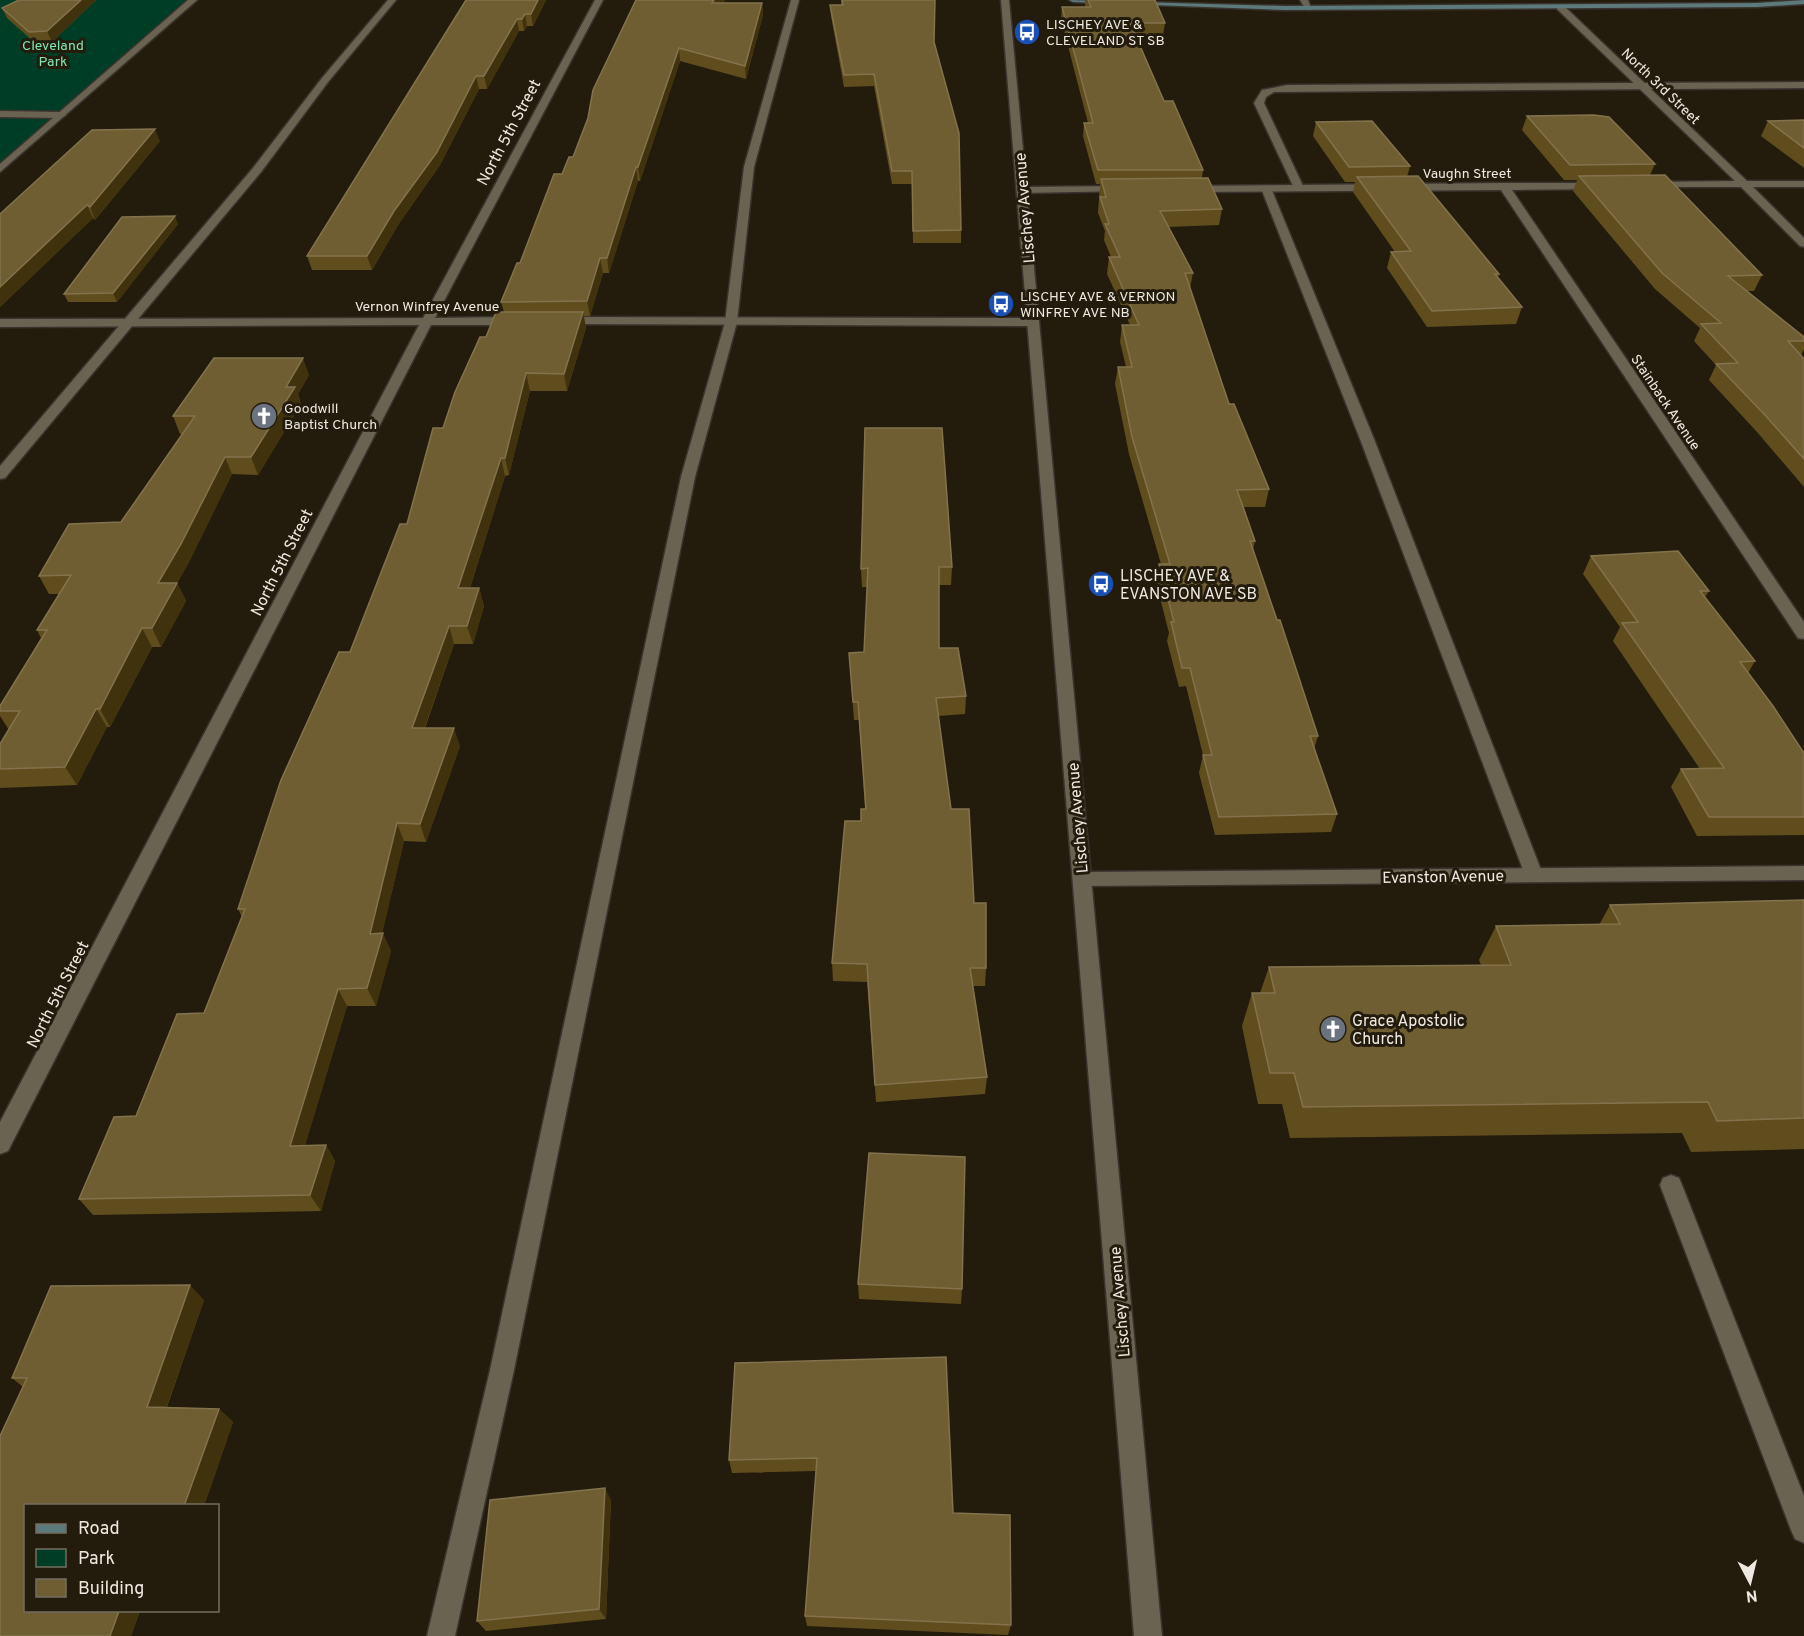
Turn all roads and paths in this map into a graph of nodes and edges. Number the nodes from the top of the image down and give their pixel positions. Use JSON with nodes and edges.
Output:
{"nodes":[{"id":1,"x":193,"y":0,"type":"edge"},
{"id":2,"x":392,"y":0,"type":"edge"},
{"id":3,"x":599,"y":0,"type":"edge"},
{"id":4,"x":795,"y":0,"type":"edge"},
{"id":5,"x":1005,"y":0,"type":"edge"},
{"id":6,"x":1073,"y":0,"type":"edge"},
{"id":7,"x":1304,"y":0,"type":"edge"},
{"id":8,"x":1804,"y":2,"type":"edge"},
{"id":9,"x":1222,"y":3,"type":"edge"},
{"id":10,"x":1560,"y":7,"type":"junction"},
{"id":11,"x":1309,"y":8,"type":"junction"},
{"id":12,"x":1804,"y":85,"type":"edge"},
{"id":13,"x":1642,"y":86,"type":"junction"},
{"id":14,"x":0,"y":114,"type":"edge"},
{"id":15,"x":61,"y":115,"type":"junction"},
{"id":16,"x":0,"y":168,"type":"edge"},
{"id":17,"x":1744,"y":184,"type":"junction"},
{"id":18,"x":1804,"y":184,"type":"edge"},
{"id":19,"x":1607,"y":185,"type":"edge"},
{"id":20,"x":1641,"y":185,"type":"edge"},
{"id":21,"x":1504,"y":186,"type":"junction"},
{"id":22,"x":1266,"y":188,"type":"junction"},
{"id":23,"x":1299,"y":188,"type":"junction"},
{"id":24,"x":1137,"y":189,"type":"edge"},
{"id":25,"x":1173,"y":189,"type":"edge"},
{"id":26,"x":1023,"y":190,"type":"junction"},
{"id":27,"x":1804,"y":244,"type":"edge"},
{"id":28,"x":427,"y":321,"type":"junction"},
{"id":29,"x":126,"y":322,"type":"junction"},
{"id":30,"x":731,"y":322,"type":"junction"},
{"id":31,"x":1033,"y":322,"type":"junction"},
{"id":32,"x":0,"y":323,"type":"edge"},
{"id":33,"x":0,"y":475,"type":"edge"},
{"id":34,"x":1804,"y":634,"type":"edge"},
{"id":35,"x":1804,"y":873,"type":"edge"},
{"id":36,"x":1534,"y":875,"type":"junction"},
{"id":37,"x":1082,"y":879,"type":"junction"},
{"id":38,"x":0,"y":1144,"type":"edge"},
{"id":39,"x":1671,"y":1185,"type":"dead end"},
{"id":40,"x":1804,"y":1530,"type":"edge"},
{"id":41,"x":441,"y":1636,"type":"edge"},
{"id":42,"x":1148,"y":1636,"type":"edge"}],
"edges":[{"from":1,"to":15,"type":"street"},
{"from":2,"to":29,"type":"street"},
{"from":3,"to":28,"type":"street","name":"North 5th Street"},
{"from":4,"to":30,"type":"street"},
{"from":5,"to":26,"type":"street","name":"Lischey Avenue"},
{"from":6,"to":9,"type":"main road"},
{"from":7,"to":11,"type":"street"},
{"from":8,"to":10,"type":"main road"},
{"from":9,"to":11,"type":"main road"},
{"from":10,"to":11,"type":"main road"},
{"from":10,"to":13,"type":"street","name":"North 3rd Street"},
{"from":12,"to":13,"type":"street"},
{"from":13,"to":17,"type":"street","name":"North 3rd Street"},
{"from":13,"to":23,"type":"street"},
{"from":14,"to":15,"type":"street"},
{"from":15,"to":16,"type":"street"},
{"from":17,"to":18,"type":"street"},
{"from":17,"to":20,"type":"street"},
{"from":17,"to":27,"type":"street","name":"North 3rd Street"},
{"from":19,"to":21,"type":"street","name":"Vaughn Street"},
{"from":21,"to":23,"type":"street","name":"Vaughn Street"},
{"from":21,"to":34,"type":"street","name":"Stainback Avenue"},
{"from":22,"to":23,"type":"street","name":"Vaughn Street"},
{"from":22,"to":25,"type":"street","name":"Vaughn Street"},
{"from":22,"to":36,"type":"street"},
{"from":24,"to":26,"type":"street"},
{"from":26,"to":31,"type":"street","name":"Lischey Avenue"},
{"from":28,"to":29,"type":"street","name":"Vernon Winfrey Avenue"},
{"from":28,"to":30,"type":"street","name":"Vernon Winfrey Avenue"},
{"from":28,"to":38,"type":"street","name":"North 5th Street"},
{"from":29,"to":32,"type":"street","name":"Vernon Winfrey Avenue"},
{"from":29,"to":33,"type":"street"},
{"from":30,"to":31,"type":"street","name":"Vernon Winfrey Avenue"},
{"from":30,"to":41,"type":"street"},
{"from":31,"to":37,"type":"street","name":"Lischey Avenue"},
{"from":35,"to":36,"type":"street","name":"Evanston Avenue"},
{"from":36,"to":37,"type":"street","name":"Evanston Avenue"},
{"from":37,"to":42,"type":"street","name":"Lischey Avenue"},
{"from":39,"to":40,"type":"street"}]}
